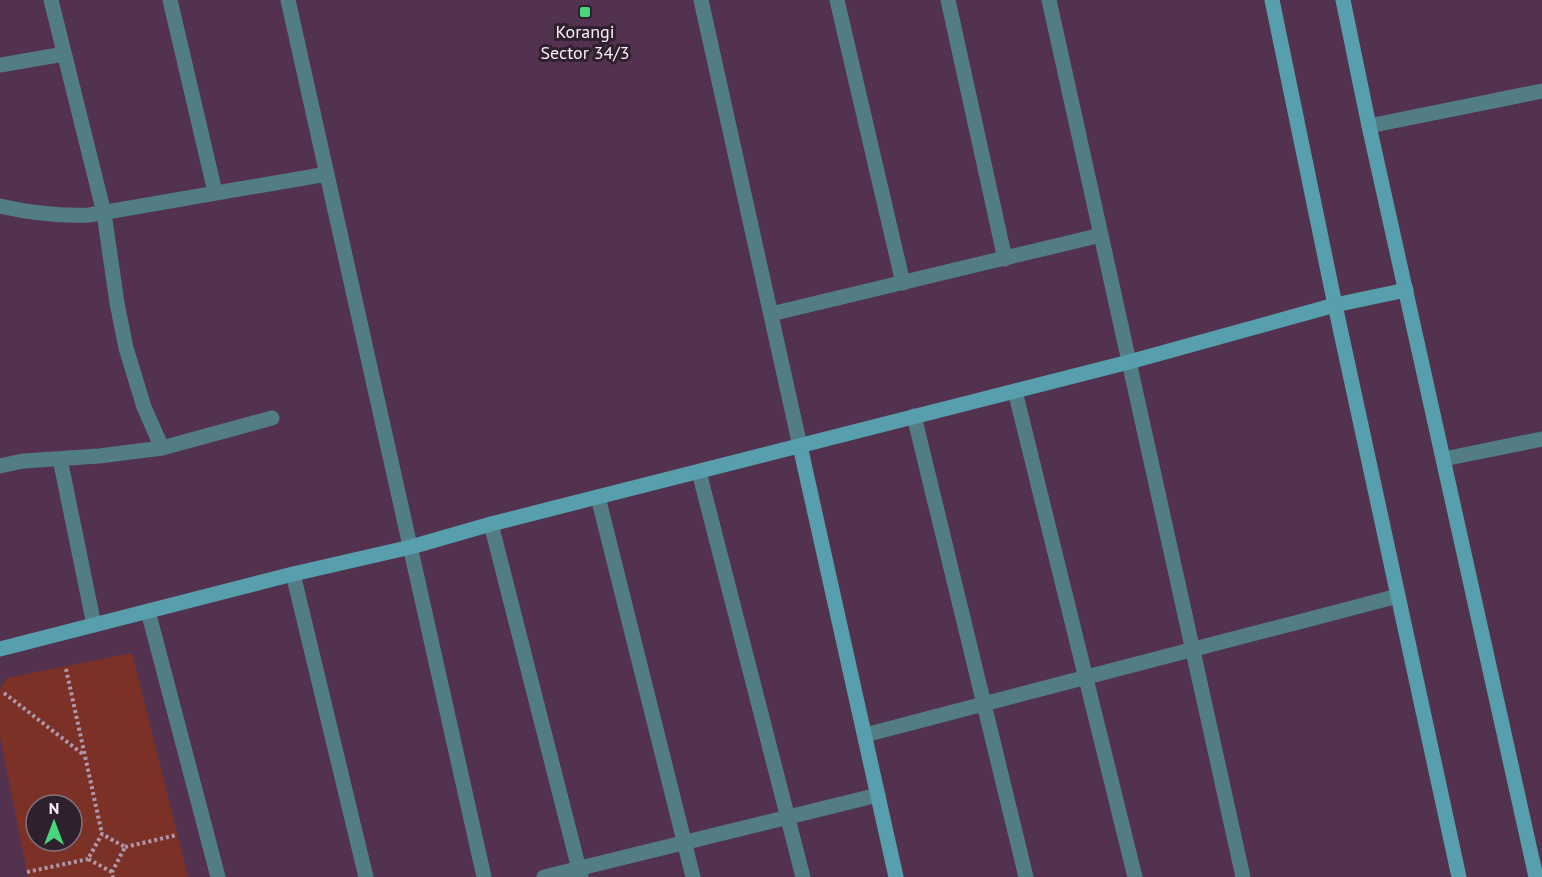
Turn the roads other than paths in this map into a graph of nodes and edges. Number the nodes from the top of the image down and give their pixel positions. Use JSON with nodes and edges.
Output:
{"nodes":[{"id":1,"x":51,"y":0,"type":"edge"},
{"id":2,"x":170,"y":0,"type":"edge"},
{"id":3,"x":288,"y":0,"type":"edge"},
{"id":4,"x":701,"y":0,"type":"edge"},
{"id":5,"x":839,"y":0,"type":"edge"},
{"id":6,"x":948,"y":0,"type":"edge"},
{"id":7,"x":1049,"y":0,"type":"edge"},
{"id":8,"x":1272,"y":0,"type":"edge"},
{"id":9,"x":1343,"y":0,"type":"edge"},
{"id":10,"x":64,"y":54,"type":"junction"},
{"id":11,"x":0,"y":65,"type":"edge"},
{"id":12,"x":1542,"y":91,"type":"edge"},
{"id":13,"x":1370,"y":126,"type":"junction"},
{"id":14,"x":327,"y":174,"type":"junction"},
{"id":15,"x":215,"y":192,"type":"junction"},
{"id":16,"x":0,"y":206,"type":"edge"},
{"id":17,"x":104,"y":213,"type":"junction"},
{"id":18,"x":1101,"y":236,"type":"junction"},
{"id":19,"x":1005,"y":259,"type":"junction"},
{"id":20,"x":903,"y":283,"type":"junction"},
{"id":21,"x":1406,"y":290,"type":"junction"},
{"id":22,"x":1335,"y":305,"type":"junction"},
{"id":23,"x":771,"y":314,"type":"junction"},
{"id":24,"x":1129,"y":362,"type":"junction"},
{"id":25,"x":1015,"y":391,"type":"junction"},
{"id":26,"x":915,"y":416,"type":"junction"},
{"id":27,"x":272,"y":418,"type":"dead end"},
{"id":28,"x":1542,"y":439,"type":"edge"},
{"id":29,"x":800,"y":446,"type":"junction"},
{"id":30,"x":162,"y":448,"type":"junction"},
{"id":31,"x":60,"y":459,"type":"junction"},
{"id":32,"x":1444,"y":459,"type":"junction"},
{"id":33,"x":0,"y":466,"type":"edge"},
{"id":34,"x":699,"y":472,"type":"junction"},
{"id":35,"x":598,"y":497,"type":"junction"},
{"id":36,"x":491,"y":524,"type":"junction"},
{"id":37,"x":411,"y":548,"type":"junction"},
{"id":38,"x":293,"y":574,"type":"junction"},
{"id":39,"x":1398,"y":596,"type":"junction"},
{"id":40,"x":148,"y":611,"type":"junction"},
{"id":41,"x":94,"y":625,"type":"junction"},
{"id":42,"x":0,"y":649,"type":"edge"},
{"id":43,"x":1192,"y":649,"type":"junction"},
{"id":44,"x":1086,"y":678,"type":"junction"},
{"id":45,"x":984,"y":704,"type":"junction"},
{"id":46,"x":865,"y":735,"type":"junction"},
{"id":47,"x":878,"y":795,"type":"junction"},
{"id":48,"x":788,"y":817,"type":"junction"},
{"id":49,"x":684,"y":842,"type":"junction"},
{"id":50,"x":580,"y":873,"type":"edge"},
{"id":51,"x":218,"y":877,"type":"edge"},
{"id":52,"x":366,"y":877,"type":"edge"},
{"id":53,"x":484,"y":877,"type":"edge"},
{"id":54,"x":543,"y":877,"type":"edge"},
{"id":55,"x":693,"y":877,"type":"edge"},
{"id":56,"x":803,"y":877,"type":"edge"},
{"id":57,"x":897,"y":877,"type":"edge"},
{"id":58,"x":1026,"y":877,"type":"edge"},
{"id":59,"x":1135,"y":877,"type":"edge"},
{"id":60,"x":1243,"y":877,"type":"edge"},
{"id":61,"x":1459,"y":877,"type":"edge"},
{"id":62,"x":1536,"y":877,"type":"edge"}],
"edges":[{"from":1,"to":10,"type":"street"},
{"from":2,"to":15,"type":"street"},
{"from":3,"to":14,"type":"street"},
{"from":4,"to":23,"type":"street"},
{"from":5,"to":20,"type":"street"},
{"from":6,"to":19,"type":"street"},
{"from":7,"to":18,"type":"street"},
{"from":8,"to":22,"type":"street"},
{"from":9,"to":13,"type":"street"},
{"from":10,"to":11,"type":"street"},
{"from":10,"to":17,"type":"street"},
{"from":12,"to":13,"type":"street"},
{"from":13,"to":21,"type":"street"},
{"from":14,"to":15,"type":"street"},
{"from":14,"to":37,"type":"street"},
{"from":15,"to":17,"type":"street"},
{"from":16,"to":17,"type":"street"},
{"from":17,"to":30,"type":"street"},
{"from":18,"to":19,"type":"street"},
{"from":18,"to":24,"type":"street"},
{"from":19,"to":20,"type":"street"},
{"from":20,"to":23,"type":"street"},
{"from":21,"to":22,"type":"street"},
{"from":21,"to":32,"type":"street"},
{"from":22,"to":24,"type":"street"},
{"from":22,"to":39,"type":"street"},
{"from":23,"to":29,"type":"street"},
{"from":24,"to":25,"type":"street"},
{"from":24,"to":43,"type":"street"},
{"from":25,"to":26,"type":"street"},
{"from":25,"to":44,"type":"street"},
{"from":26,"to":29,"type":"street"},
{"from":26,"to":45,"type":"street"},
{"from":27,"to":30,"type":"street"},
{"from":28,"to":32,"type":"street"},
{"from":29,"to":34,"type":"street"},
{"from":29,"to":46,"type":"street"},
{"from":30,"to":31,"type":"street"},
{"from":31,"to":33,"type":"street"},
{"from":31,"to":41,"type":"street"},
{"from":32,"to":62,"type":"street"},
{"from":34,"to":35,"type":"street"},
{"from":34,"to":48,"type":"street"},
{"from":35,"to":36,"type":"street"},
{"from":35,"to":49,"type":"street"},
{"from":36,"to":37,"type":"street"},
{"from":36,"to":50,"type":"street"},
{"from":37,"to":38,"type":"street"},
{"from":37,"to":53,"type":"street"},
{"from":38,"to":40,"type":"street"},
{"from":38,"to":52,"type":"street"},
{"from":39,"to":43,"type":"street"},
{"from":39,"to":61,"type":"street"},
{"from":40,"to":41,"type":"street"},
{"from":40,"to":51,"type":"street"},
{"from":41,"to":42,"type":"street"},
{"from":43,"to":44,"type":"street"},
{"from":43,"to":60,"type":"street"},
{"from":44,"to":45,"type":"street"},
{"from":44,"to":59,"type":"street"},
{"from":45,"to":46,"type":"street"},
{"from":45,"to":58,"type":"street"},
{"from":46,"to":47,"type":"street"},
{"from":47,"to":48,"type":"street"},
{"from":47,"to":57,"type":"street"},
{"from":48,"to":49,"type":"street"},
{"from":48,"to":56,"type":"street"},
{"from":49,"to":50,"type":"street"},
{"from":49,"to":55,"type":"street"},
{"from":50,"to":54,"type":"street"}]}
